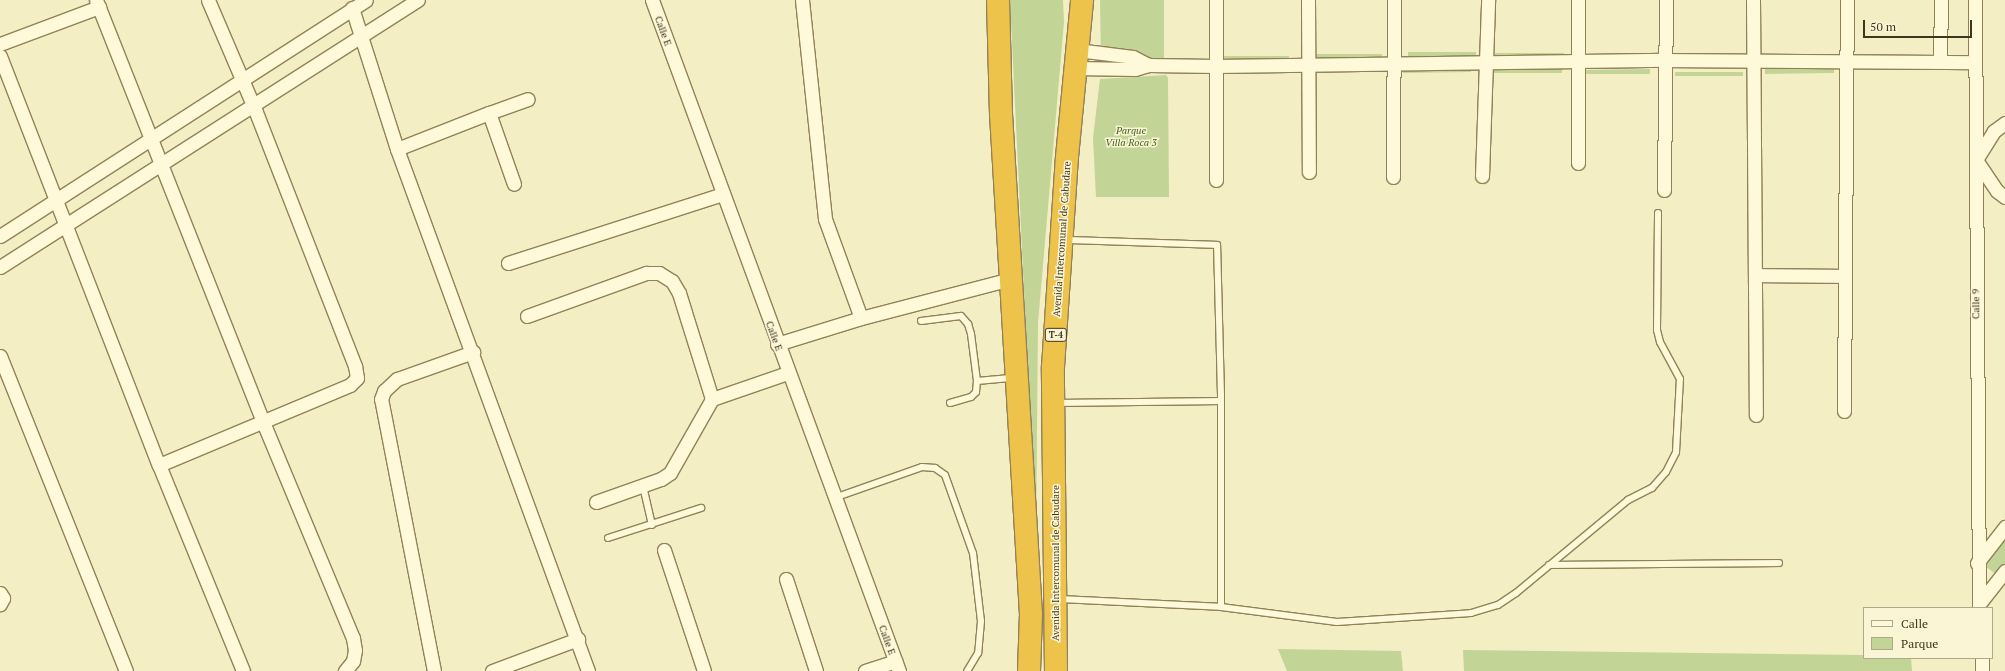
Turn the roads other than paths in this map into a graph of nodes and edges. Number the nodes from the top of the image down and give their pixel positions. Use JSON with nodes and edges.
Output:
{"nodes":[{"id":1,"x":208,"y":0,"type":"edge"},
{"id":2,"x":366,"y":0,"type":"edge"},
{"id":3,"x":418,"y":0,"type":"edge"},
{"id":4,"x":652,"y":0,"type":"edge"},
{"id":5,"x":802,"y":0,"type":"edge"},
{"id":6,"x":998,"y":0,"type":"edge"},
{"id":7,"x":1082,"y":0,"type":"edge"},
{"id":8,"x":1216,"y":0,"type":"edge"},
{"id":9,"x":1308,"y":0,"type":"edge"},
{"id":10,"x":1394,"y":0,"type":"edge"},
{"id":11,"x":1488,"y":0,"type":"edge"},
{"id":12,"x":1578,"y":0,"type":"edge"},
{"id":13,"x":1666,"y":0,"type":"edge"},
{"id":14,"x":1753,"y":0,"type":"edge"},
{"id":15,"x":1847,"y":0,"type":"edge"},
{"id":16,"x":1941,"y":0,"type":"edge"},
{"id":17,"x":1975,"y":0,"type":"edge"},
{"id":18,"x":98,"y":4,"type":"edge"},
{"id":19,"x":352,"y":8,"type":"junction"},
{"id":20,"x":361,"y":37,"type":"junction"},
{"id":21,"x":0,"y":44,"type":"edge"},
{"id":22,"x":0,"y":56,"type":"edge"},
{"id":23,"x":1077,"y":59,"type":"junction"},
{"id":24,"x":1845,"y":59,"type":"junction"},
{"id":25,"x":1666,"y":60,"type":"junction"},
{"id":26,"x":1754,"y":61,"type":"junction"},
{"id":27,"x":1940,"y":61,"type":"junction"},
{"id":28,"x":1974,"y":62,"type":"junction"},
{"id":29,"x":1578,"y":63,"type":"junction"},
{"id":30,"x":1394,"y":64,"type":"junction"},
{"id":31,"x":1486,"y":64,"type":"junction"},
{"id":32,"x":1149,"y":65,"type":"junction"},
{"id":33,"x":1308,"y":65,"type":"junction"},
{"id":34,"x":1216,"y":66,"type":"junction"},
{"id":35,"x":243,"y":80,"type":"junction"},
{"id":36,"x":528,"y":99,"type":"dead end"},
{"id":37,"x":253,"y":106,"type":"junction"},
{"id":38,"x":490,"y":113,"type":"junction"},
{"id":39,"x":2005,"y":123,"type":"edge"},
{"id":40,"x":153,"y":138,"type":"junction"},
{"id":41,"x":398,"y":149,"type":"junction"},
{"id":42,"x":1976,"y":160,"type":"junction"},
{"id":43,"x":162,"y":163,"type":"junction"},
{"id":44,"x":1578,"y":163,"type":"dead end"},
{"id":45,"x":1309,"y":172,"type":"dead end"},
{"id":46,"x":1482,"y":176,"type":"dead end"},
{"id":47,"x":1393,"y":177,"type":"dead end"},
{"id":48,"x":1216,"y":180,"type":"dead end"},
{"id":49,"x":514,"y":184,"type":"dead end"},
{"id":50,"x":1664,"y":190,"type":"dead end"},
{"id":51,"x":723,"y":194,"type":"junction"},
{"id":52,"x":2005,"y":197,"type":"edge"},
{"id":53,"x":55,"y":200,"type":"junction"},
{"id":54,"x":1658,"y":213,"type":"dead end"},
{"id":55,"x":65,"y":227,"type":"junction"},
{"id":56,"x":0,"y":236,"type":"edge"},
{"id":57,"x":1062,"y":240,"type":"junction"},
{"id":58,"x":508,"y":263,"type":"dead end"},
{"id":59,"x":0,"y":267,"type":"edge"},
{"id":60,"x":1755,"y":275,"type":"junction"},
{"id":61,"x":1845,"y":276,"type":"junction"},
{"id":62,"x":1011,"y":279,"type":"junction"},
{"id":63,"x":527,"y":316,"type":"dead end"},
{"id":64,"x":861,"y":318,"type":"junction"},
{"id":65,"x":921,"y":321,"type":"dead end"},
{"id":66,"x":778,"y":344,"type":"junction"},
{"id":67,"x":473,"y":352,"type":"junction"},
{"id":68,"x":0,"y":356,"type":"edge"},
{"id":69,"x":788,"y":373,"type":"junction"},
{"id":70,"x":1017,"y":377,"type":"junction"},
{"id":71,"x":977,"y":381,"type":"junction"},
{"id":72,"x":712,"y":399,"type":"junction"},
{"id":73,"x":1220,"y":401,"type":"junction"},
{"id":74,"x":950,"y":403,"type":"dead end"},
{"id":75,"x":1054,"y":403,"type":"junction"},
{"id":76,"x":1844,"y":411,"type":"dead end"},
{"id":77,"x":1756,"y":415,"type":"dead end"},
{"id":78,"x":263,"y":422,"type":"junction"},
{"id":79,"x":159,"y":465,"type":"junction"},
{"id":80,"x":643,"y":486,"type":"junction"},
{"id":81,"x":834,"y":498,"type":"junction"},
{"id":82,"x":596,"y":502,"type":"dead end"},
{"id":83,"x":701,"y":508,"type":"dead end"},
{"id":84,"x":652,"y":525,"type":"junction"},
{"id":85,"x":2005,"y":527,"type":"edge"},
{"id":86,"x":608,"y":538,"type":"dead end"},
{"id":87,"x":664,"y":550,"type":"dead end"},
{"id":88,"x":1778,"y":563,"type":"dead end"},
{"id":89,"x":1977,"y":563,"type":"junction"},
{"id":90,"x":1549,"y":566,"type":"junction"},
{"id":91,"x":2005,"y":572,"type":"edge"},
{"id":92,"x":786,"y":579,"type":"dead end"},
{"id":93,"x":0,"y":593,"type":"edge"},
{"id":94,"x":1056,"y":599,"type":"junction"},
{"id":95,"x":0,"y":604,"type":"edge"},
{"id":96,"x":1979,"y":606,"type":"edge"},
{"id":97,"x":1221,"y":607,"type":"junction"},
{"id":98,"x":578,"y":640,"type":"junction"},
{"id":99,"x":1982,"y":659,"type":"edge"},
{"id":100,"x":897,"y":666,"type":"edge"},
{"id":101,"x":126,"y":671,"type":"edge"},
{"id":102,"x":243,"y":671,"type":"edge"},
{"id":103,"x":344,"y":671,"type":"edge"},
{"id":104,"x":434,"y":671,"type":"edge"},
{"id":105,"x":492,"y":671,"type":"edge"},
{"id":106,"x":588,"y":671,"type":"edge"},
{"id":107,"x":704,"y":671,"type":"edge"},
{"id":108,"x":816,"y":671,"type":"edge"},
{"id":109,"x":865,"y":671,"type":"edge"},
{"id":110,"x":967,"y":671,"type":"edge"},
{"id":111,"x":1029,"y":671,"type":"edge"},
{"id":112,"x":1056,"y":671,"type":"edge"},
{"id":113,"x":1982,"y":671,"type":"edge"}],
"edges":[{"from":1,"to":35,"type":"street"},
{"from":2,"to":19,"type":"street"},
{"from":3,"to":20,"type":"street"},
{"from":4,"to":51,"type":"street","name":"Calle E"},
{"from":5,"to":64,"type":"street"},
{"from":6,"to":62,"type":"highway"},
{"from":7,"to":23,"type":"highway","name":"Avenida Intercomunal de Cabudare","number":"T-4"},
{"from":8,"to":34,"type":"street"},
{"from":9,"to":33,"type":"street"},
{"from":10,"to":30,"type":"street"},
{"from":11,"to":31,"type":"street"},
{"from":12,"to":29,"type":"street"},
{"from":13,"to":25,"type":"street"},
{"from":14,"to":26,"type":"street"},
{"from":15,"to":24,"type":"street"},
{"from":16,"to":27,"type":"street"},
{"from":17,"to":28,"type":"street","name":"Calle 9"},
{"from":18,"to":21,"type":"street"},
{"from":18,"to":40,"type":"street"},
{"from":19,"to":20,"type":"street"},
{"from":19,"to":35,"type":"street"},
{"from":20,"to":37,"type":"street"},
{"from":20,"to":41,"type":"street"},
{"from":22,"to":53,"type":"street"},
{"from":23,"to":32,"type":"street"},
{"from":23,"to":32,"type":"street"},
{"from":23,"to":57,"type":"highway","name":"Avenida Intercomunal de Cabudare","number":"T-4"},
{"from":24,"to":26,"type":"street"},
{"from":24,"to":27,"type":"street"},
{"from":24,"to":61,"type":"street"},
{"from":25,"to":26,"type":"street"},
{"from":25,"to":29,"type":"street"},
{"from":25,"to":50,"type":"street"},
{"from":26,"to":60,"type":"street"},
{"from":27,"to":28,"type":"street"},
{"from":28,"to":42,"type":"street","name":"Calle 9"},
{"from":29,"to":31,"type":"street"},
{"from":29,"to":44,"type":"street"},
{"from":30,"to":31,"type":"street"},
{"from":30,"to":33,"type":"street"},
{"from":30,"to":47,"type":"street"},
{"from":31,"to":46,"type":"street"},
{"from":32,"to":34,"type":"street"},
{"from":33,"to":34,"type":"street"},
{"from":33,"to":45,"type":"street"},
{"from":34,"to":48,"type":"street"},
{"from":35,"to":37,"type":"street"},
{"from":35,"to":40,"type":"street"},
{"from":36,"to":38,"type":"street"},
{"from":37,"to":43,"type":"street"},
{"from":37,"to":78,"type":"street"},
{"from":38,"to":41,"type":"street"},
{"from":38,"to":49,"type":"street"},
{"from":39,"to":42,"type":"street"},
{"from":40,"to":43,"type":"street"},
{"from":40,"to":53,"type":"street"},
{"from":41,"to":67,"type":"street"},
{"from":42,"to":52,"type":"street"},
{"from":42,"to":89,"type":"street","name":"Calle 9"},
{"from":43,"to":55,"type":"street"},
{"from":43,"to":78,"type":"street"},
{"from":51,"to":58,"type":"street"},
{"from":51,"to":66,"type":"street","name":"Calle E"},
{"from":53,"to":55,"type":"street"},
{"from":53,"to":56,"type":"street"},
{"from":54,"to":90,"type":"lane"},
{"from":55,"to":59,"type":"street"},
{"from":55,"to":79,"type":"street"},
{"from":57,"to":73,"type":"lane"},
{"from":57,"to":75,"type":"highway","name":"Avenida Intercomunal de Cabudare","number":"T-4"},
{"from":60,"to":61,"type":"street"},
{"from":60,"to":77,"type":"street"},
{"from":61,"to":76,"type":"street"},
{"from":62,"to":64,"type":"street"},
{"from":62,"to":70,"type":"highway"},
{"from":63,"to":72,"type":"street"},
{"from":64,"to":66,"type":"street"},
{"from":65,"to":71,"type":"lane"},
{"from":66,"to":69,"type":"street","name":"Calle E"},
{"from":67,"to":98,"type":"street"},
{"from":67,"to":104,"type":"street"},
{"from":68,"to":101,"type":"street"},
{"from":69,"to":72,"type":"street"},
{"from":69,"to":81,"type":"street","name":"Calle E"},
{"from":70,"to":71,"type":"lane"},
{"from":70,"to":111,"type":"highway"},
{"from":71,"to":74,"type":"lane"},
{"from":72,"to":80,"type":"street"},
{"from":73,"to":75,"type":"lane"},
{"from":73,"to":97,"type":"lane"},
{"from":75,"to":94,"type":"highway","name":"Avenida Intercomunal de Cabudare","number":"T-4"},
{"from":78,"to":79,"type":"street"},
{"from":78,"to":103,"type":"street"},
{"from":79,"to":102,"type":"street"},
{"from":80,"to":82,"type":"street"},
{"from":80,"to":84,"type":"lane"},
{"from":81,"to":100,"type":"street","name":"Calle E"},
{"from":81,"to":110,"type":"lane"},
{"from":83,"to":84,"type":"lane"},
{"from":84,"to":86,"type":"lane"},
{"from":85,"to":89,"type":"street"},
{"from":87,"to":107,"type":"street"},
{"from":88,"to":90,"type":"lane"},
{"from":89,"to":96,"type":"street","name":"Calle 9"},
{"from":90,"to":97,"type":"lane"},
{"from":91,"to":96,"type":"street"},
{"from":92,"to":108,"type":"street"},
{"from":93,"to":95,"type":"street"},
{"from":94,"to":97,"type":"lane"},
{"from":94,"to":112,"type":"highway","name":"Avenida Intercomunal de Cabudare","number":"T-4"},
{"from":98,"to":105,"type":"street"},
{"from":98,"to":106,"type":"street"},
{"from":99,"to":113,"type":"street"},
{"from":100,"to":109,"type":"street"}]}
